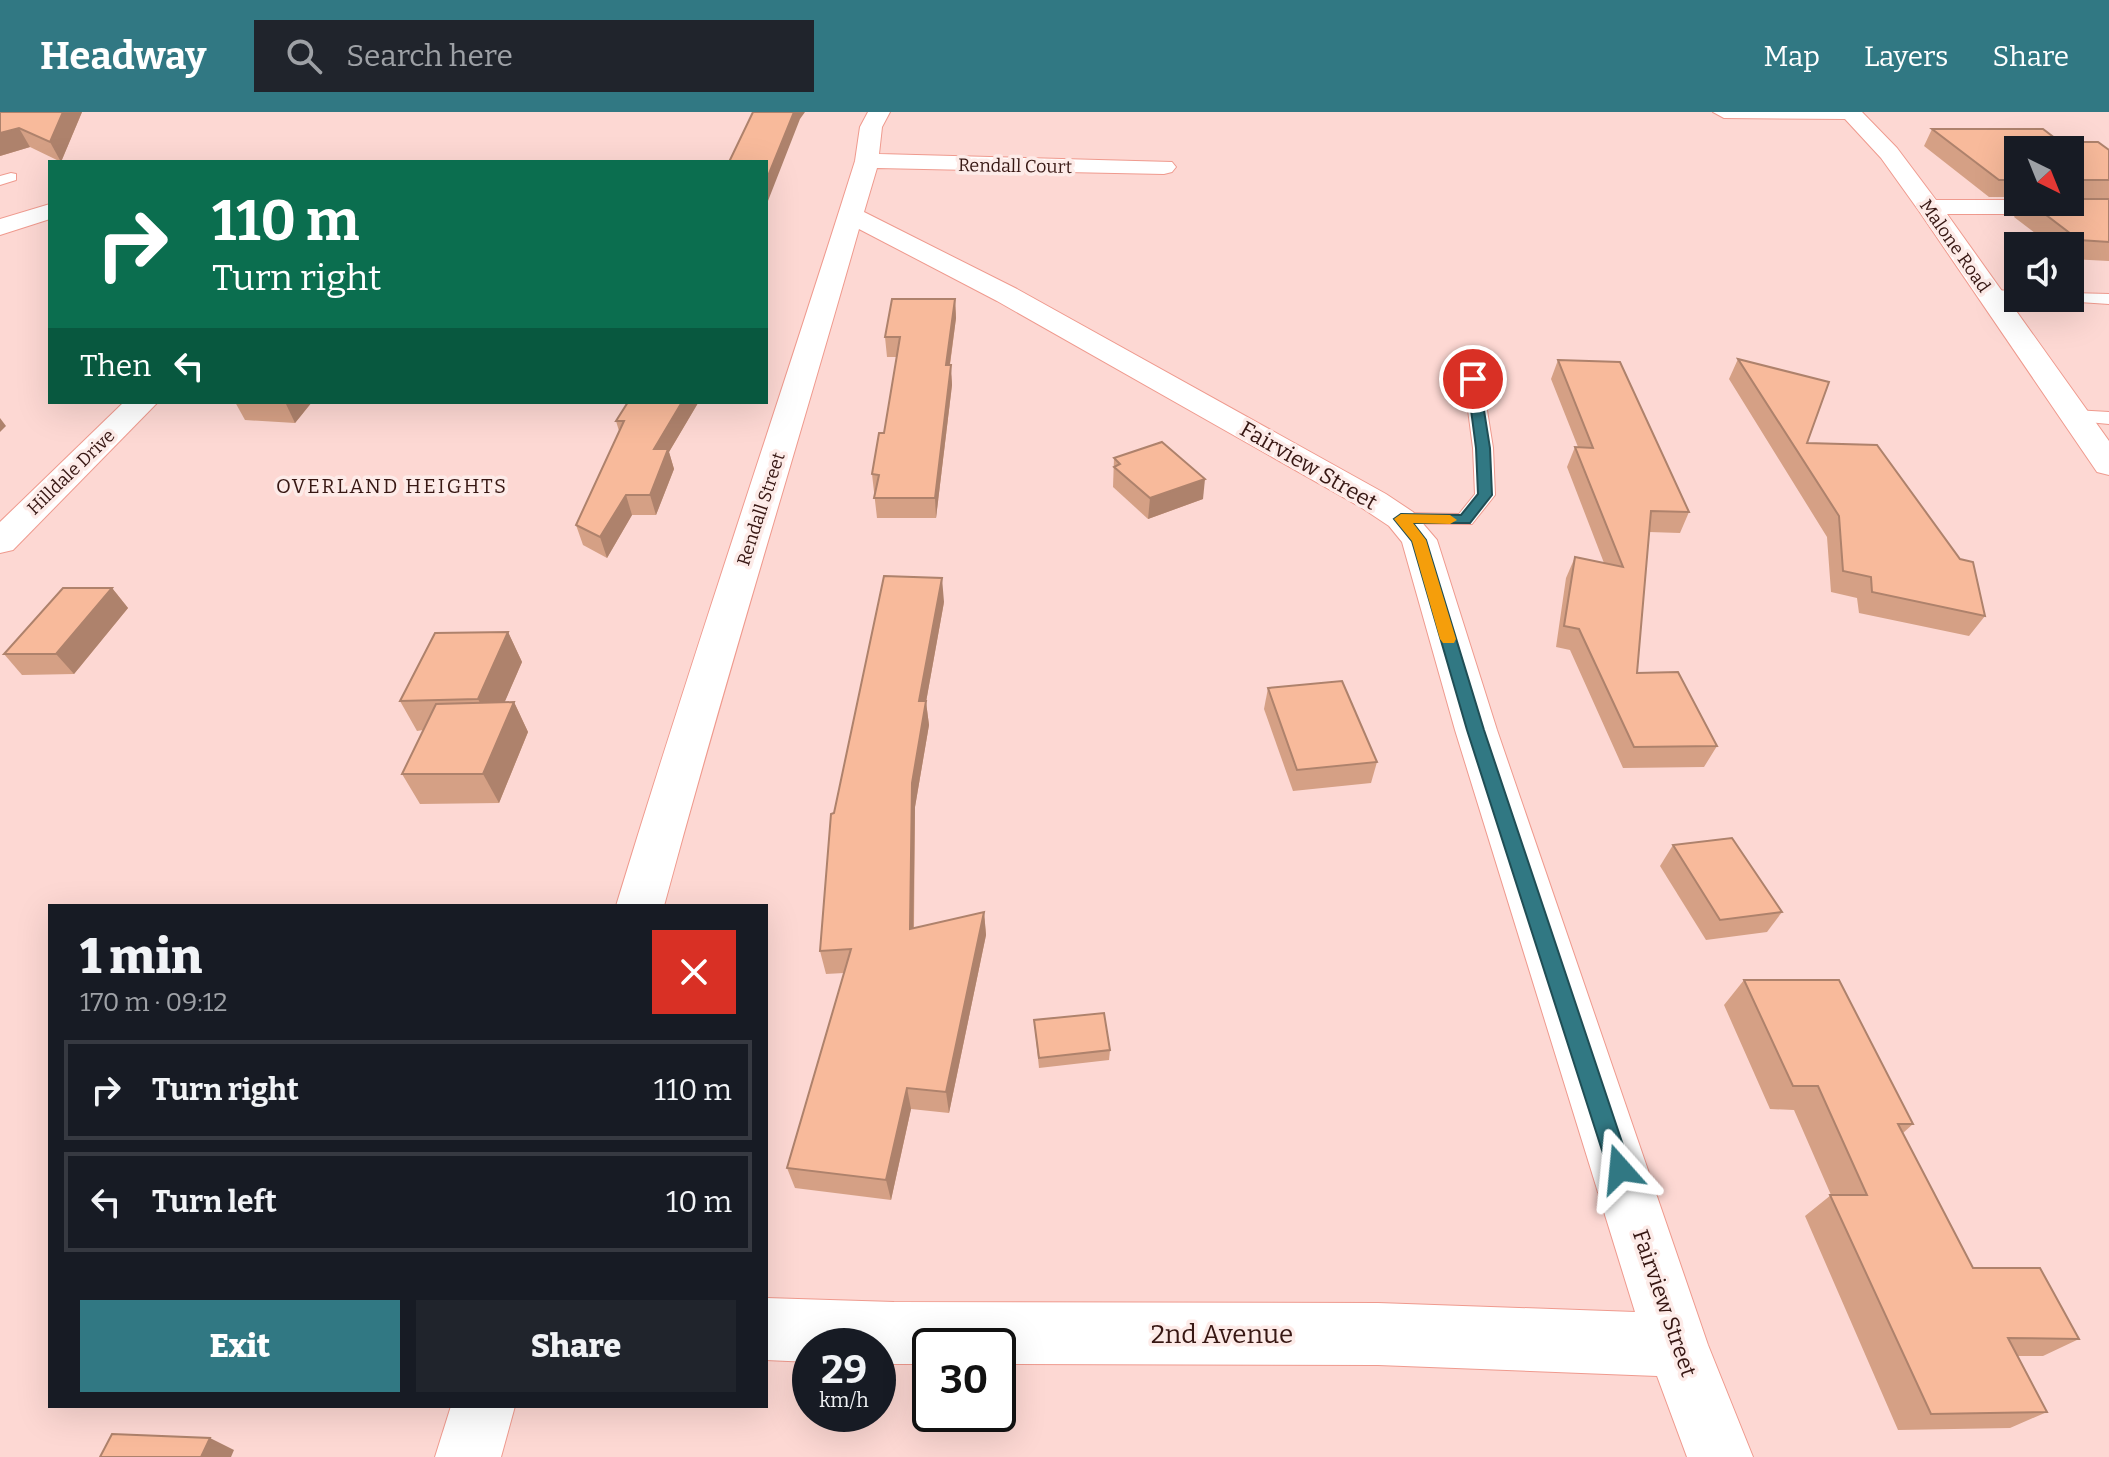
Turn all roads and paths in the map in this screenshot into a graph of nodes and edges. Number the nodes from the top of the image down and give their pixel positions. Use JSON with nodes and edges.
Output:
{"nodes":[{"id":1,"x":879,"y":112,"type":"edge"},
{"id":2,"x":1724,"y":112,"type":"edge"},
{"id":3,"x":1850,"y":112,"type":"edge"},
{"id":4,"x":867,"y":161,"type":"junction"},
{"id":5,"x":1164,"y":167,"type":"dead end"},
{"id":6,"x":1929,"y":207,"type":"junction"},
{"id":7,"x":2109,"y":207,"type":"edge"},
{"id":8,"x":48,"y":212,"type":"edge"},
{"id":9,"x":850,"y":214,"type":"junction"},
{"id":10,"x":0,"y":227,"type":"edge"},
{"id":11,"x":1989,"y":295,"type":"junction"},
{"id":12,"x":2004,"y":296,"type":"edge"},
{"id":13,"x":2084,"y":298,"type":"edge"},
{"id":14,"x":2109,"y":299,"type":"edge"},
{"id":15,"x":1473,"y":379,"type":"dead end"},
{"id":16,"x":140,"y":404,"type":"edge"},
{"id":17,"x":2074,"y":416,"type":"junction"},
{"id":18,"x":2109,"y":418,"type":"edge"},
{"id":19,"x":2109,"y":465,"type":"edge"},
{"id":20,"x":1401,"y":519,"type":"junction"},
{"id":21,"x":0,"y":542,"type":"edge"},
{"id":22,"x":641,"y":904,"type":"edge"},
{"id":23,"x":768,"y":1329,"type":"edge"},
{"id":24,"x":1677,"y":1345,"type":"junction"},
{"id":25,"x":482,"y":1408,"type":"edge"},
{"id":26,"x":468,"y":1457,"type":"edge"},
{"id":27,"x":1720,"y":1457,"type":"edge"}],
"edges":[{"from":1,"to":4,"type":"street","name":"Rendall Street"},
{"from":2,"to":3,"type":"street"},
{"from":3,"to":6,"type":"street","name":"Malone Road"},
{"from":4,"to":5,"type":"street","name":"Rendall Court"},
{"from":4,"to":9,"type":"street","name":"Rendall Street"},
{"from":6,"to":7,"type":"street"},
{"from":6,"to":11,"type":"street","name":"Malone Road"},
{"from":8,"to":10,"type":"street"},
{"from":9,"to":20,"type":"street","name":"Fairview Street"},
{"from":9,"to":22,"type":"street","name":"Rendall Street"},
{"from":11,"to":12,"type":"lane"},
{"from":11,"to":17,"type":"street","name":"Malone Road"},
{"from":13,"to":14,"type":"lane"},
{"from":15,"to":20,"type":"lane"},
{"from":16,"to":21,"type":"street","name":"Hilldale Drive"},
{"from":17,"to":18,"type":"lane"},
{"from":17,"to":19,"type":"street","name":"Malone Road"},
{"from":20,"to":24,"type":"street","name":"Fairview Street"},
{"from":23,"to":24,"type":"street","name":"2nd Avenue"},
{"from":24,"to":27,"type":"street","name":"Fairview Street"},
{"from":25,"to":26,"type":"street"}]}
